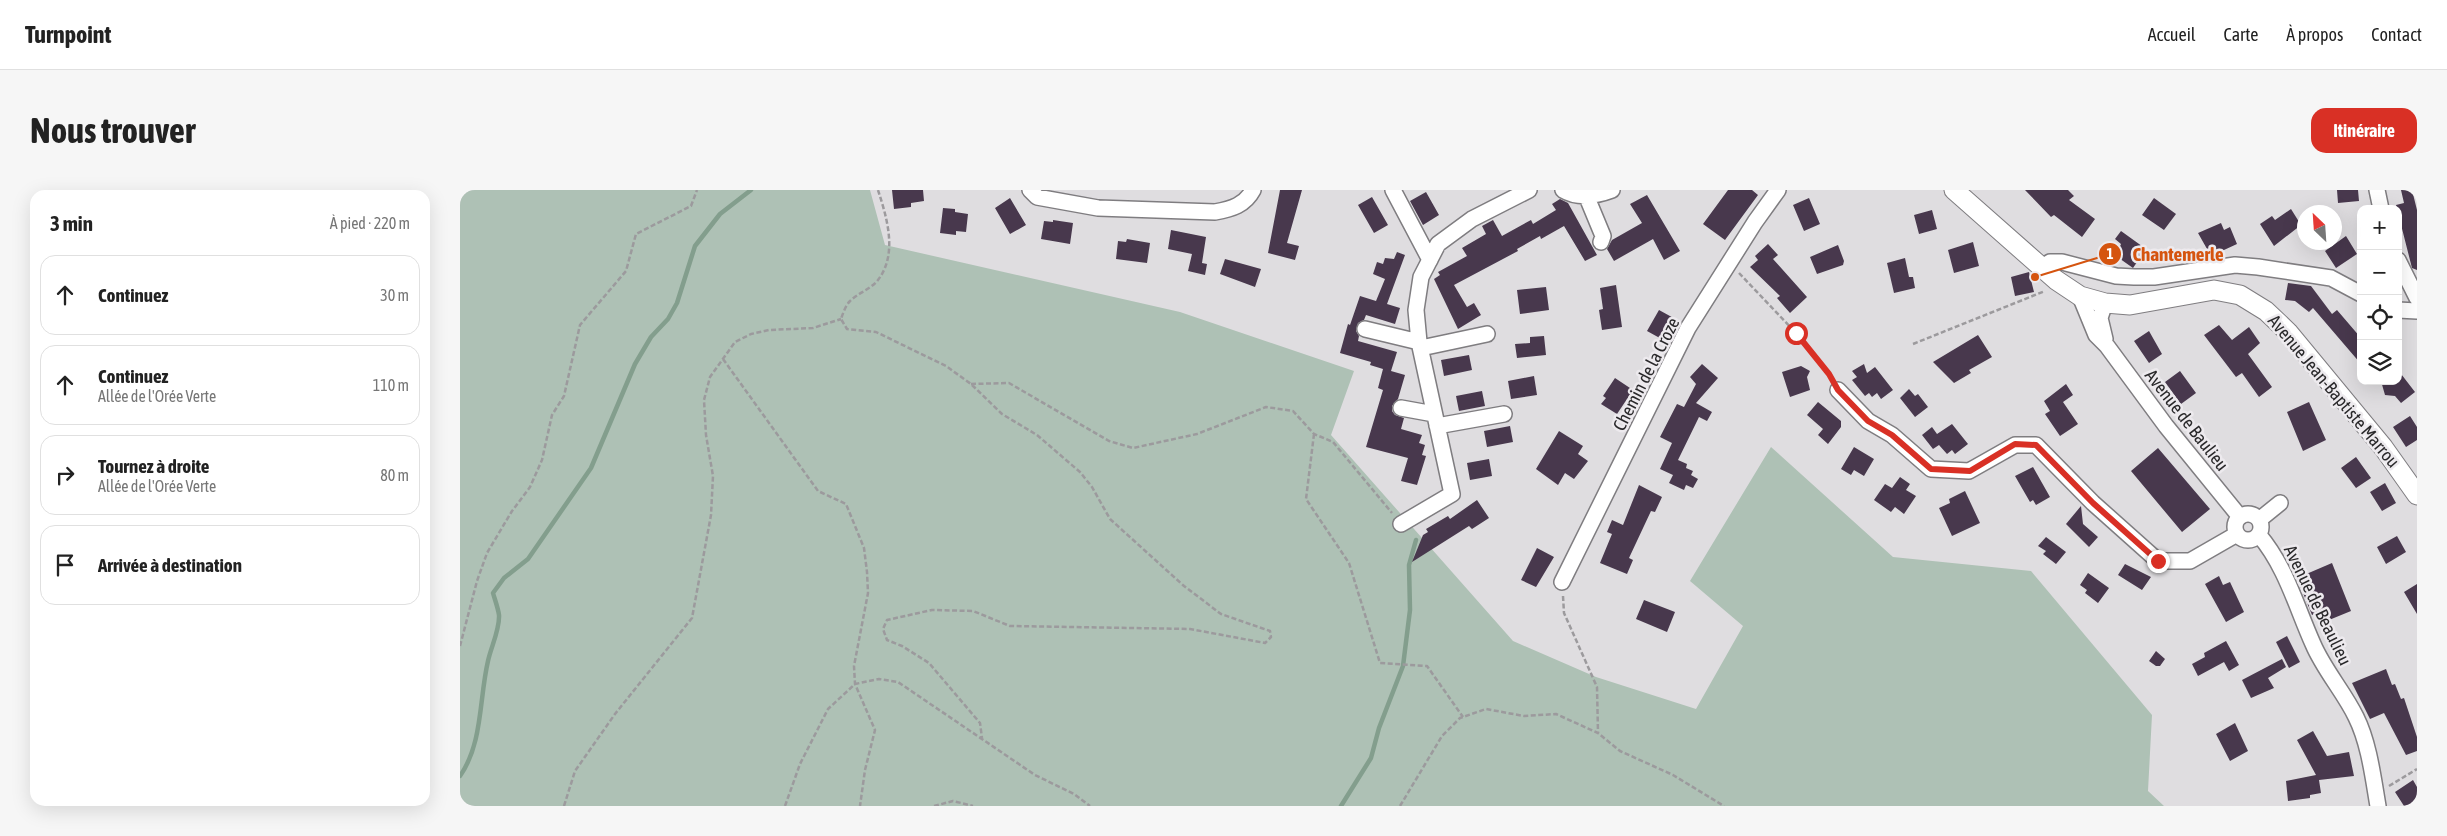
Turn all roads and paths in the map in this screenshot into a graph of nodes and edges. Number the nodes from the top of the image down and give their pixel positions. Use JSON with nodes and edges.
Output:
{"nodes":[{"id":1,"x":696,"y":190,"type":"edge"},
{"id":2,"x":878,"y":190,"type":"edge"},
{"id":3,"x":1030,"y":190,"type":"edge"},
{"id":4,"x":1253,"y":190,"type":"edge"},
{"id":5,"x":1395,"y":190,"type":"edge"},
{"id":6,"x":1529,"y":190,"type":"edge"},
{"id":7,"x":1563,"y":190,"type":"edge"},
{"id":8,"x":1612,"y":190,"type":"edge"},
{"id":9,"x":1778,"y":190,"type":"edge"},
{"id":10,"x":1954,"y":190,"type":"edge"},
{"id":11,"x":2378,"y":190,"type":"edge"},
{"id":12,"x":1586,"y":195,"type":"junction"},
{"id":13,"x":2380,"y":205,"type":"edge"},
{"id":14,"x":1601,"y":242,"type":"dead end"},
{"id":15,"x":1430,"y":260,"type":"junction"},
{"id":16,"x":1729,"y":263,"type":"junction"},
{"id":17,"x":2042,"y":268,"type":"junction"},
{"id":18,"x":2402,"y":268,"type":"edge"},
{"id":19,"x":2056,"y":280,"type":"junction"},
{"id":20,"x":2357,"y":292,"type":"edge"},
{"id":21,"x":2080,"y":296,"type":"junction"},
{"id":22,"x":2417,"y":298,"type":"edge"},
{"id":23,"x":2105,"y":304,"type":"junction"},
{"id":24,"x":2402,"y":310,"type":"edge"},
{"id":25,"x":2417,"y":312,"type":"edge"},
{"id":26,"x":841,"y":319,"type":"junction"},
{"id":27,"x":1365,"y":329,"type":"dead end"},
{"id":28,"x":1487,"y":334,"type":"dead end"},
{"id":29,"x":1912,"y":344,"type":"dead end"},
{"id":30,"x":1420,"y":345,"type":"junction"},
{"id":31,"x":2107,"y":346,"type":"junction"},
{"id":32,"x":722,"y":359,"type":"junction"},
{"id":33,"x":971,"y":384,"type":"junction"},
{"id":34,"x":1838,"y":390,"type":"joint"},
{"id":35,"x":1402,"y":408,"type":"dead end"},
{"id":36,"x":1504,"y":414,"type":"dead end"},
{"id":37,"x":1436,"y":420,"type":"junction"},
{"id":38,"x":1314,"y":434,"type":"junction"},
{"id":39,"x":2417,"y":495,"type":"edge"},
{"id":40,"x":2280,"y":503,"type":"dead end"},
{"id":41,"x":2240,"y":517,"type":"junction"},
{"id":42,"x":1401,"y":524,"type":"joint"},
{"id":43,"x":2259,"y":527,"type":"junction"},
{"id":44,"x":2237,"y":534,"type":"junction"},
{"id":45,"x":1562,"y":582,"type":"joint"},
{"id":46,"x":460,"y":646,"type":"edge"},
{"id":47,"x":855,"y":684,"type":"junction"},
{"id":48,"x":1463,"y":717,"type":"junction"},
{"id":49,"x":1598,"y":733,"type":"junction"},
{"id":50,"x":982,"y":738,"type":"junction"},
{"id":51,"x":2417,"y":769,"type":"edge"},
{"id":52,"x":2377,"y":801,"type":"edge"},
{"id":53,"x":564,"y":806,"type":"edge"},
{"id":54,"x":785,"y":806,"type":"edge"},
{"id":55,"x":860,"y":806,"type":"edge"},
{"id":56,"x":934,"y":806,"type":"edge"},
{"id":57,"x":973,"y":806,"type":"edge"},
{"id":58,"x":1090,"y":806,"type":"edge"},
{"id":59,"x":1400,"y":806,"type":"edge"},
{"id":60,"x":1724,"y":806,"type":"edge"}],
"edges":[{"from":1,"to":46,"type":"path"},
{"from":2,"to":26,"type":"path"},
{"from":3,"to":4,"type":"street"},
{"from":5,"to":15,"type":"street"},
{"from":6,"to":15,"type":"street"},
{"from":7,"to":12,"type":"street"},
{"from":8,"to":12,"type":"street"},
{"from":9,"to":16,"type":"street","name":"Chemin de la Croze"},
{"from":10,"to":17,"type":"main road","name":"Avenue Jean-Baptiste Marrou"},
{"from":11,"to":13,"type":"street"},
{"from":12,"to":14,"type":"street"},
{"from":15,"to":30,"type":"street"},
{"from":16,"to":34,"type":"path"},
{"from":16,"to":45,"type":"street","name":"Chemin de la Croze"},
{"from":17,"to":19,"type":"main road","name":"Avenue Jean-Baptiste Marrou"},
{"from":17,"to":20,"type":"street"},
{"from":18,"to":22,"type":"street"},
{"from":19,"to":21,"type":"main road","name":"Avenue Jean-Baptiste Marrou"},
{"from":19,"to":29,"type":"path"},
{"from":21,"to":23,"type":"main road","name":"Avenue Jean-Baptiste Marrou"},
{"from":21,"to":31,"type":"street","name":"Avenue de Baulieu"},
{"from":23,"to":31,"type":"street"},
{"from":23,"to":39,"type":"main road","name":"Avenue Jean-Baptiste Marrou"},
{"from":24,"to":25,"type":"street"},
{"from":26,"to":32,"type":"path"},
{"from":26,"to":33,"type":"path"},
{"from":27,"to":30,"type":"street"},
{"from":28,"to":30,"type":"street"},
{"from":30,"to":37,"type":"street"},
{"from":31,"to":41,"type":"street","name":"Avenue de Baulieu"},
{"from":32,"to":47,"type":"path"},
{"from":32,"to":53,"type":"path"},
{"from":33,"to":38,"type":"path"},
{"from":33,"to":50,"type":"path"},
{"from":34,"to":44,"type":"street"},
{"from":35,"to":37,"type":"street"},
{"from":36,"to":37,"type":"street"},
{"from":37,"to":42,"type":"street"},
{"from":38,"to":42,"type":"path"},
{"from":38,"to":48,"type":"path"},
{"from":40,"to":43,"type":"street"},
{"from":41,"to":43,"type":"street"},
{"from":41,"to":44,"type":"street"},
{"from":43,"to":44,"type":"street"},
{"from":43,"to":52,"type":"street","name":"Avenue de Beaulieu"},
{"from":45,"to":49,"type":"path"},
{"from":47,"to":50,"type":"path"},
{"from":47,"to":54,"type":"path"},
{"from":47,"to":55,"type":"path"},
{"from":48,"to":49,"type":"path"},
{"from":48,"to":59,"type":"path"},
{"from":49,"to":60,"type":"path"},
{"from":50,"to":58,"type":"path"},
{"from":51,"to":52,"type":"path"},
{"from":56,"to":57,"type":"path"}]}
